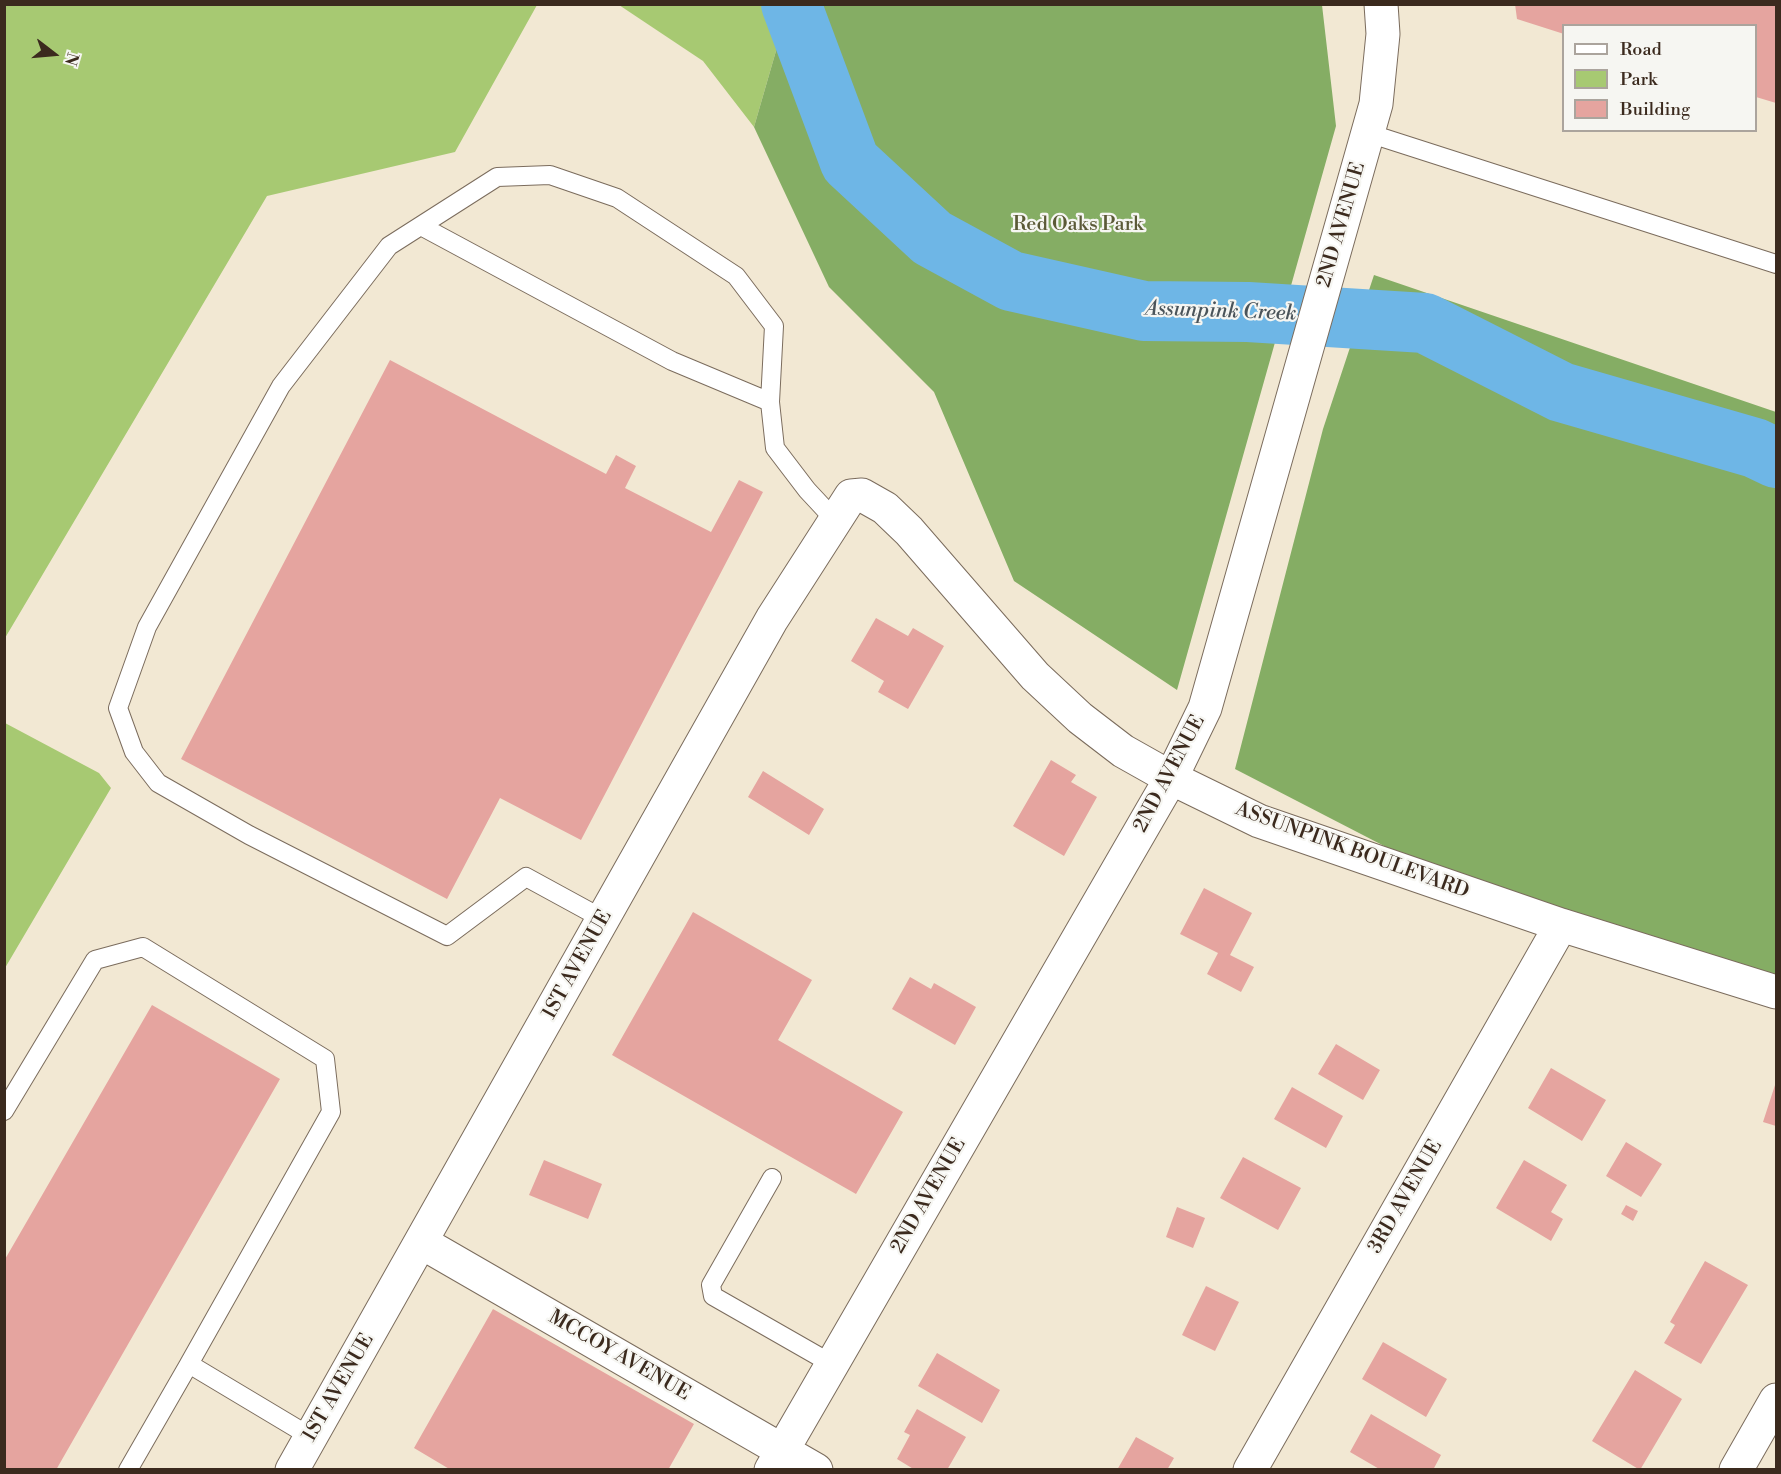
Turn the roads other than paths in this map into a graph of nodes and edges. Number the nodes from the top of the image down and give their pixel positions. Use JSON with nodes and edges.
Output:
{"nodes":[{"id":1,"x":1381,"y":4,"type":"edge"},
{"id":2,"x":1368,"y":133,"type":"junction"},
{"id":3,"x":421,"y":226,"type":"junction"},
{"id":4,"x":1776,"y":264,"type":"edge"},
{"id":5,"x":770,"y":402,"type":"junction"},
{"id":6,"x":885,"y":508,"type":"joint"},
{"id":7,"x":834,"y":519,"type":"junction"},
{"id":8,"x":1171,"y":778,"type":"junction"},
{"id":9,"x":603,"y":919,"type":"junction"},
{"id":10,"x":1561,"y":925,"type":"junction"},
{"id":11,"x":1776,"y":992,"type":"edge"},
{"id":12,"x":4,"y":1111,"type":"edge"},
{"id":13,"x":772,"y":1178,"type":"dead end"},
{"id":14,"x":422,"y":1242,"type":"junction"},
{"id":15,"x":189,"y":1364,"type":"junction"},
{"id":16,"x":832,"y":1364,"type":"junction"},
{"id":17,"x":1776,"y":1400,"type":"edge"},
{"id":18,"x":311,"y":1437,"type":"junction"},
{"id":19,"x":777,"y":1460,"type":"edge"},
{"id":20,"x":128,"y":1470,"type":"edge"},
{"id":21,"x":292,"y":1470,"type":"edge"},
{"id":22,"x":816,"y":1470,"type":"edge"},
{"id":23,"x":1250,"y":1470,"type":"edge"},
{"id":24,"x":1736,"y":1470,"type":"edge"}],
"edges":[{"from":1,"to":2,"type":"street","name":"2ND AVENUE"},
{"from":2,"to":4,"type":"lane"},
{"from":2,"to":8,"type":"street","name":"2ND AVENUE"},
{"from":3,"to":5,"type":"lane"},
{"from":3,"to":5,"type":"lane"},
{"from":3,"to":9,"type":"lane"},
{"from":5,"to":7,"type":"lane"},
{"from":6,"to":7,"type":"street","name":"1ST AVENUE"},
{"from":6,"to":8,"type":"street","name":"ASSUNPINK BOULEVARD"},
{"from":7,"to":9,"type":"street","name":"1ST AVENUE"},
{"from":8,"to":10,"type":"street","name":"ASSUNPINK BOULEVARD"},
{"from":8,"to":16,"type":"street","name":"2ND AVENUE"},
{"from":9,"to":14,"type":"street","name":"1ST AVENUE"},
{"from":10,"to":11,"type":"street","name":"ASSUNPINK BOULEVARD"},
{"from":10,"to":23,"type":"street","name":"3RD AVENUE"},
{"from":12,"to":15,"type":"lane"},
{"from":13,"to":16,"type":"lane"},
{"from":14,"to":18,"type":"street","name":"1ST AVENUE"},
{"from":14,"to":19,"type":"street","name":"MCCOY AVENUE"},
{"from":15,"to":18,"type":"lane"},
{"from":15,"to":20,"type":"lane"},
{"from":16,"to":19,"type":"street","name":"2ND AVENUE"},
{"from":17,"to":24,"type":"street"},
{"from":18,"to":21,"type":"street","name":"1ST AVENUE"},
{"from":19,"to":22,"type":"street","name":"MCCOY AVENUE"}]}
